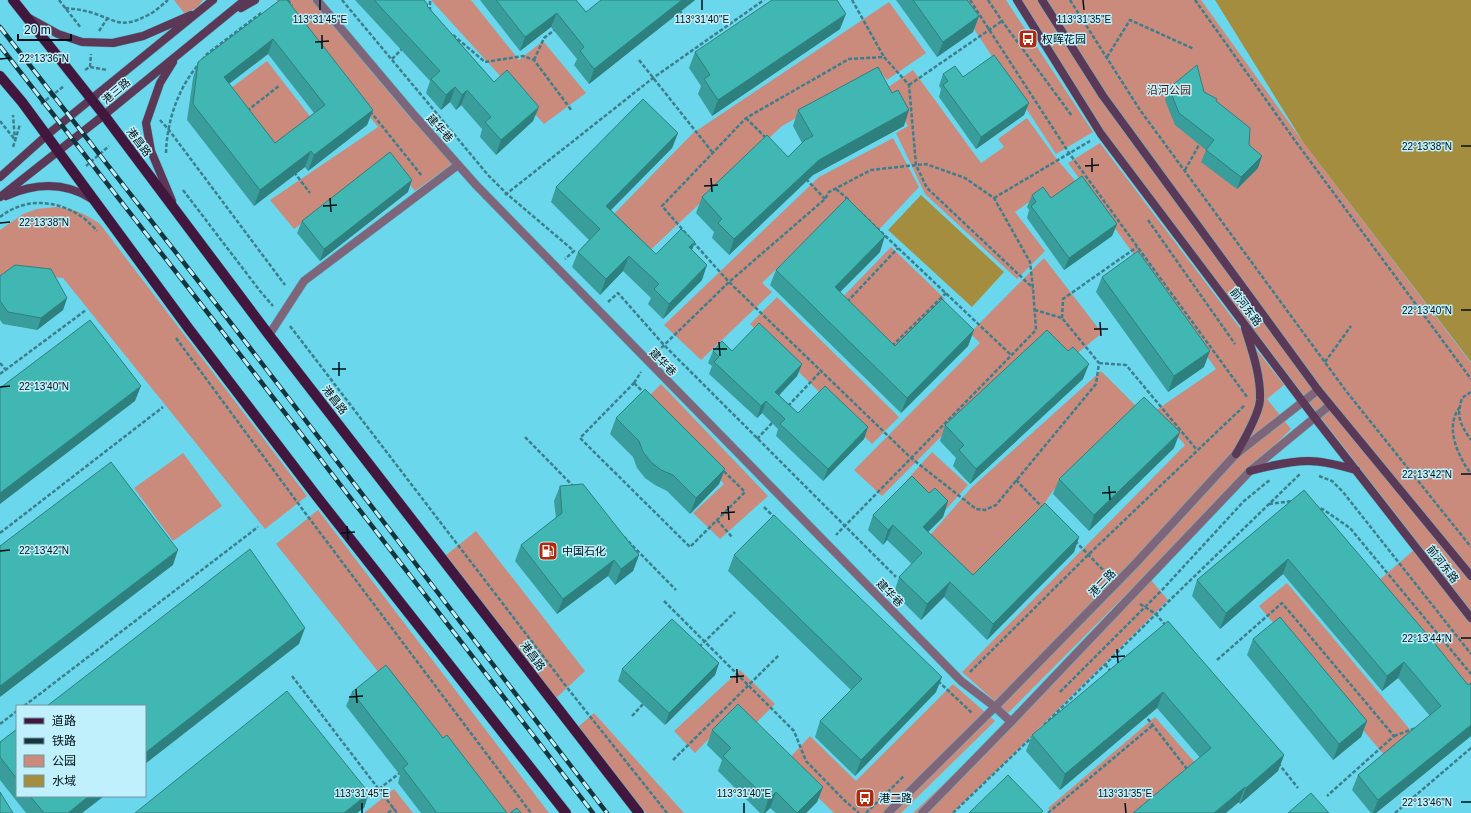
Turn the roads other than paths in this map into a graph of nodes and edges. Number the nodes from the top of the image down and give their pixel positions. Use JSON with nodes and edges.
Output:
{"nodes":[{"id":1,"x":13,"y":0,"type":"edge"},
{"id":2,"x":207,"y":0,"type":"edge"},
{"id":3,"x":213,"y":0,"type":"edge"},
{"id":4,"x":245,"y":0,"type":"edge"},
{"id":5,"x":255,"y":0,"type":"edge"},
{"id":6,"x":317,"y":0,"type":"edge"},
{"id":7,"x":1017,"y":0,"type":"edge"},
{"id":8,"x":1042,"y":0,"type":"edge"},
{"id":9,"x":199,"y":11,"type":"junction"},
{"id":10,"x":26,"y":16,"type":"junction"},
{"id":11,"x":213,"y":26,"type":"junction"},
{"id":12,"x":176,"y":56,"type":"junction"},
{"id":13,"x":0,"y":76,"type":"edge"},
{"id":14,"x":91,"y":99,"type":"junction"},
{"id":15,"x":104,"y":115,"type":"junction"},
{"id":16,"x":47,"y":135,"type":"junction"},
{"id":17,"x":58,"y":150,"type":"junction"},
{"id":18,"x":458,"y":165,"type":"junction"},
{"id":19,"x":0,"y":177,"type":"edge"},
{"id":20,"x":0,"y":198,"type":"edge"},
{"id":21,"x":94,"y":200,"type":"junction"},
{"id":22,"x":175,"y":210,"type":"junction"},
{"id":23,"x":1244,"y":323,"type":"junction"},
{"id":24,"x":269,"y":335,"type":"junction"},
{"id":25,"x":1318,"y":390,"type":"junction"},
{"id":26,"x":1303,"y":402,"type":"junction"},
{"id":27,"x":1330,"y":405,"type":"junction"},
{"id":28,"x":1315,"y":418,"type":"junction"},
{"id":29,"x":1236,"y":454,"type":"junction"},
{"id":30,"x":1356,"y":470,"type":"junction"},
{"id":31,"x":1250,"y":471,"type":"junction"},
{"id":32,"x":1471,"y":576,"type":"edge"},
{"id":33,"x":1471,"y":618,"type":"edge"},
{"id":34,"x":995,"y":707,"type":"junction"},
{"id":35,"x":1011,"y":722,"type":"junction"},
{"id":36,"x":566,"y":813,"type":"edge"},
{"id":37,"x":639,"y":813,"type":"edge"},
{"id":38,"x":888,"y":813,"type":"edge"},
{"id":39,"x":922,"y":813,"type":"edge"}],
"edges":[{"from":1,"to":10,"type":"main road","name":"港昌路"},
{"from":2,"to":9,"type":"main road"},
{"from":3,"to":9,"type":"main road"},
{"from":4,"to":11,"type":"main road","name":"港三路"},
{"from":5,"to":11,"type":"main road"},
{"from":6,"to":18,"type":"street","name":"建华巷"},
{"from":7,"to":23,"type":"main road","name":"前河东路"},
{"from":8,"to":25,"type":"main road","name":"前河东路"},
{"from":9,"to":10,"type":"main road"},
{"from":9,"to":14,"type":"main road"},
{"from":10,"to":14,"type":"main road","name":"港昌路"},
{"from":11,"to":12,"type":"main road","name":"港三路"},
{"from":12,"to":15,"type":"main road","name":"港三路"},
{"from":12,"to":22,"type":"main road"},
{"from":13,"to":16,"type":"main road"},
{"from":14,"to":15,"type":"main road","name":"港昌路"},
{"from":14,"to":16,"type":"main road"},
{"from":15,"to":17,"type":"main road","name":"港三路"},
{"from":15,"to":22,"type":"main road","name":"港昌路"},
{"from":16,"to":17,"type":"main road"},
{"from":16,"to":19,"type":"main road"},
{"from":17,"to":20,"type":"main road","name":"港三路"},
{"from":17,"to":21,"type":"main road"},
{"from":18,"to":24,"type":"street"},
{"from":18,"to":34,"type":"street","name":"建华巷"},
{"from":20,"to":21,"type":"main road"},
{"from":21,"to":36,"type":"main road"},
{"from":22,"to":24,"type":"main road","name":"港昌路"},
{"from":23,"to":26,"type":"main road","name":"前河东路"},
{"from":23,"to":29,"type":"main road"},
{"from":24,"to":37,"type":"main road","name":"港昌路"},
{"from":25,"to":26,"type":"street","name":"港二路"},
{"from":25,"to":27,"type":"main road","name":"前河东路"},
{"from":26,"to":28,"type":"main road","name":"前河东路"},
{"from":26,"to":29,"type":"street","name":"港二路"},
{"from":27,"to":28,"type":"street"},
{"from":27,"to":32,"type":"main road","name":"前河东路"},
{"from":28,"to":30,"type":"main road","name":"前河东路"},
{"from":28,"to":31,"type":"street"},
{"from":29,"to":34,"type":"street","name":"港二路"},
{"from":30,"to":31,"type":"main road"},
{"from":30,"to":33,"type":"main road","name":"前河东路"},
{"from":31,"to":35,"type":"street"},
{"from":34,"to":35,"type":"street","name":"建华巷"},
{"from":34,"to":38,"type":"street","name":"港二路"},
{"from":35,"to":39,"type":"street"}]}
